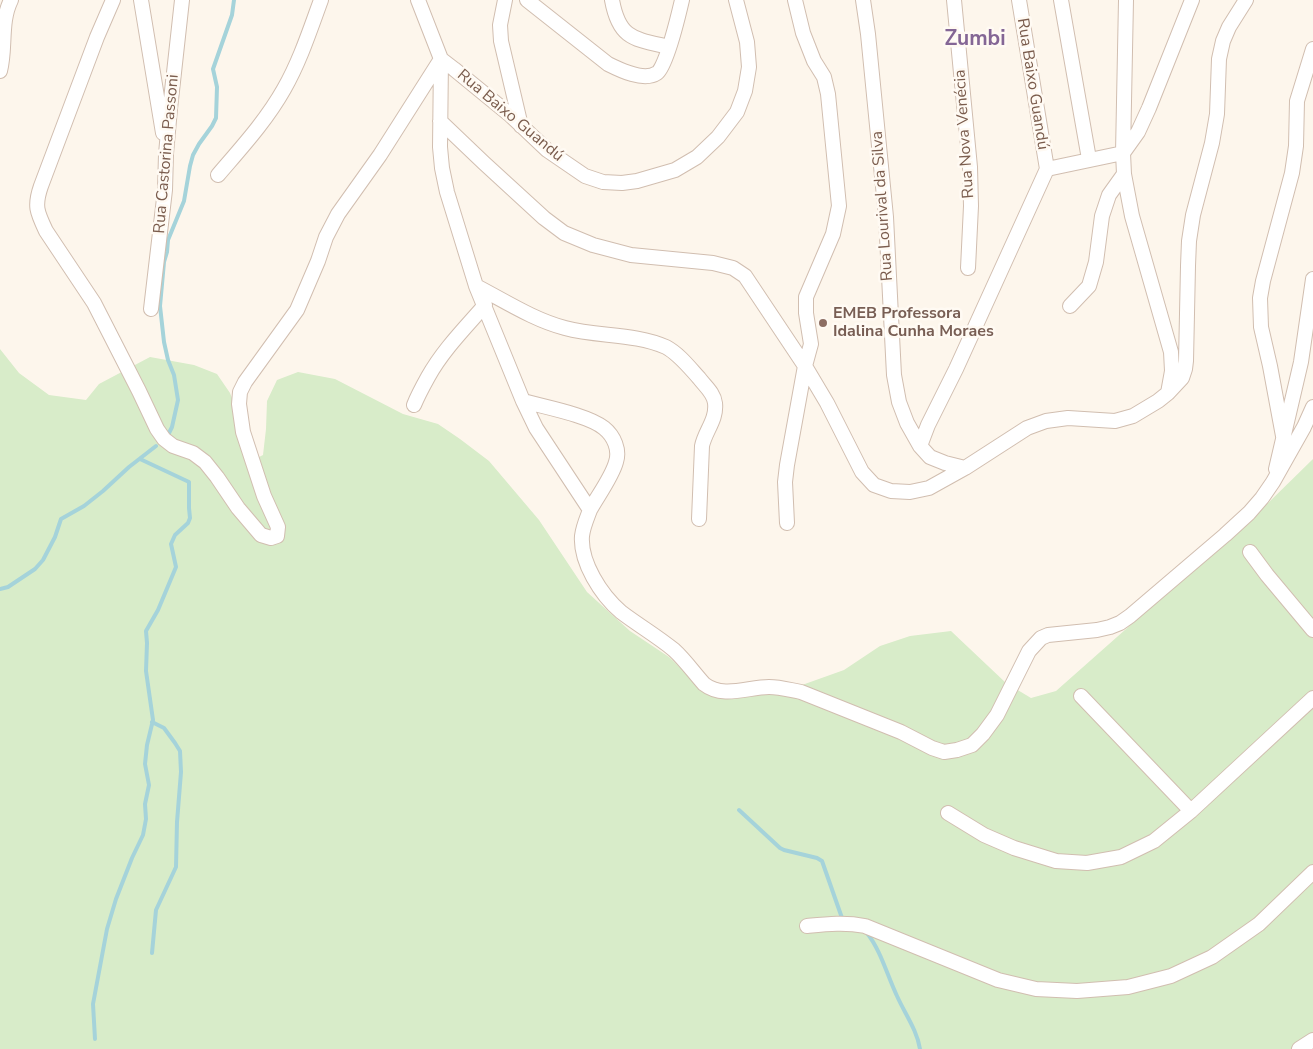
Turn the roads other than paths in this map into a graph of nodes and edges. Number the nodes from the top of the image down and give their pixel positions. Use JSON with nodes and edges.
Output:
{"nodes":[{"id":1,"x":11,"y":0,"type":"edge"},
{"id":2,"x":113,"y":0,"type":"edge"},
{"id":3,"x":141,"y":0,"type":"edge"},
{"id":4,"x":182,"y":0,"type":"edge"},
{"id":5,"x":320,"y":0,"type":"edge"},
{"id":6,"x":418,"y":0,"type":"edge"},
{"id":7,"x":504,"y":0,"type":"edge"},
{"id":8,"x":527,"y":0,"type":"edge"},
{"id":9,"x":612,"y":0,"type":"edge"},
{"id":10,"x":682,"y":0,"type":"edge"},
{"id":11,"x":736,"y":0,"type":"edge"},
{"id":12,"x":795,"y":0,"type":"edge"},
{"id":13,"x":863,"y":0,"type":"edge"},
{"id":14,"x":954,"y":0,"type":"edge"},
{"id":15,"x":1019,"y":0,"type":"edge"},
{"id":16,"x":1061,"y":0,"type":"edge"},
{"id":17,"x":1126,"y":0,"type":"edge"},
{"id":18,"x":1192,"y":0,"type":"edge"},
{"id":19,"x":1246,"y":0,"type":"edge"},
{"id":20,"x":669,"y":46,"type":"junction"},
{"id":21,"x":1313,"y":49,"type":"edge"},
{"id":22,"x":441,"y":59,"type":"junction"},
{"id":23,"x":0,"y":71,"type":"edge"},
{"id":24,"x":440,"y":121,"type":"junction"},
{"id":25,"x":522,"y":126,"type":"junction"},
{"id":26,"x":1123,"y":153,"type":"junction"},
{"id":27,"x":166,"y":154,"type":"junction"},
{"id":28,"x":1089,"y":159,"type":"junction"},
{"id":29,"x":1046,"y":169,"type":"junction"},
{"id":30,"x":1124,"y":174,"type":"junction"},
{"id":31,"x":218,"y":175,"type":"dead end"},
{"id":32,"x":968,"y":268,"type":"dead end"},
{"id":33,"x":1313,"y":279,"type":"edge"},
{"id":34,"x":476,"y":286,"type":"junction"},
{"id":35,"x":485,"y":305,"type":"junction"},
{"id":36,"x":1070,"y":306,"type":"dead end"},
{"id":37,"x":151,"y":309,"type":"dead end"},
{"id":38,"x":805,"y":366,"type":"junction"},
{"id":39,"x":1168,"y":393,"type":"junction"},
{"id":40,"x":523,"y":401,"type":"junction"},
{"id":41,"x":414,"y":405,"type":"dead end"},
{"id":42,"x":1313,"y":406,"type":"edge"},
{"id":43,"x":1309,"y":426,"type":"edge"},
{"id":44,"x":1283,"y":436,"type":"junction"},
{"id":45,"x":920,"y":446,"type":"junction"},
{"id":46,"x":965,"y":468,"type":"junction"},
{"id":47,"x":1273,"y":482,"type":"junction"},
{"id":48,"x":590,"y":510,"type":"junction"},
{"id":49,"x":699,"y":519,"type":"dead end"},
{"id":50,"x":786,"y":523,"type":"dead end"},
{"id":51,"x":1250,"y":552,"type":"dead end"},
{"id":52,"x":1313,"y":630,"type":"edge"},
{"id":53,"x":1081,"y":696,"type":"dead end"},
{"id":54,"x":1313,"y":698,"type":"edge"},
{"id":55,"x":1190,"y":811,"type":"junction"},
{"id":56,"x":948,"y":812,"type":"dead end"},
{"id":57,"x":1313,"y":872,"type":"edge"},
{"id":58,"x":806,"y":926,"type":"dead end"},
{"id":59,"x":1313,"y":1040,"type":"edge"},
{"id":60,"x":1299,"y":1049,"type":"edge"}],
"edges":[{"from":1,"to":23,"type":"street"},
{"from":2,"to":22,"type":"street"},
{"from":3,"to":27,"type":"street"},
{"from":4,"to":27,"type":"street","name":"Rua Castorina Passoni"},
{"from":5,"to":31,"type":"street"},
{"from":6,"to":22,"type":"street"},
{"from":7,"to":25,"type":"street"},
{"from":8,"to":20,"type":"street"},
{"from":9,"to":20,"type":"street"},
{"from":10,"to":20,"type":"street"},
{"from":11,"to":25,"type":"street","name":"Rua Baixo Guandú"},
{"from":12,"to":38,"type":"street"},
{"from":13,"to":45,"type":"street","name":"Rua Lourival da Silva"},
{"from":14,"to":32,"type":"street","name":"Rua Nova Venécia"},
{"from":15,"to":29,"type":"street","name":"Rua Baixo Guandú"},
{"from":16,"to":28,"type":"street"},
{"from":17,"to":26,"type":"street"},
{"from":18,"to":26,"type":"street"},
{"from":19,"to":39,"type":"street"},
{"from":21,"to":44,"type":"street"},
{"from":22,"to":24,"type":"street"},
{"from":22,"to":25,"type":"street","name":"Rua Baixo Guandú"},
{"from":24,"to":34,"type":"street"},
{"from":24,"to":38,"type":"street"},
{"from":26,"to":28,"type":"street"},
{"from":26,"to":30,"type":"street"},
{"from":27,"to":37,"type":"street","name":"Rua Castorina Passoni"},
{"from":28,"to":29,"type":"street"},
{"from":29,"to":45,"type":"street"},
{"from":30,"to":36,"type":"street"},
{"from":30,"to":39,"type":"street"},
{"from":33,"to":44,"type":"street"},
{"from":34,"to":35,"type":"street"},
{"from":34,"to":49,"type":"street"},
{"from":35,"to":40,"type":"street"},
{"from":35,"to":41,"type":"street"},
{"from":38,"to":46,"type":"street"},
{"from":38,"to":50,"type":"street"},
{"from":39,"to":46,"type":"street"},
{"from":40,"to":48,"type":"street"},
{"from":40,"to":48,"type":"street"},
{"from":42,"to":43,"type":"street"},
{"from":43,"to":47,"type":"street"},
{"from":44,"to":47,"type":"street"},
{"from":45,"to":46,"type":"street","name":"Rua Lourival da Silva"},
{"from":47,"to":48,"type":"street"},
{"from":51,"to":52,"type":"street"},
{"from":53,"to":55,"type":"street"},
{"from":54,"to":55,"type":"street"},
{"from":55,"to":56,"type":"street"},
{"from":57,"to":58,"type":"street"},
{"from":59,"to":60,"type":"street"}]}
